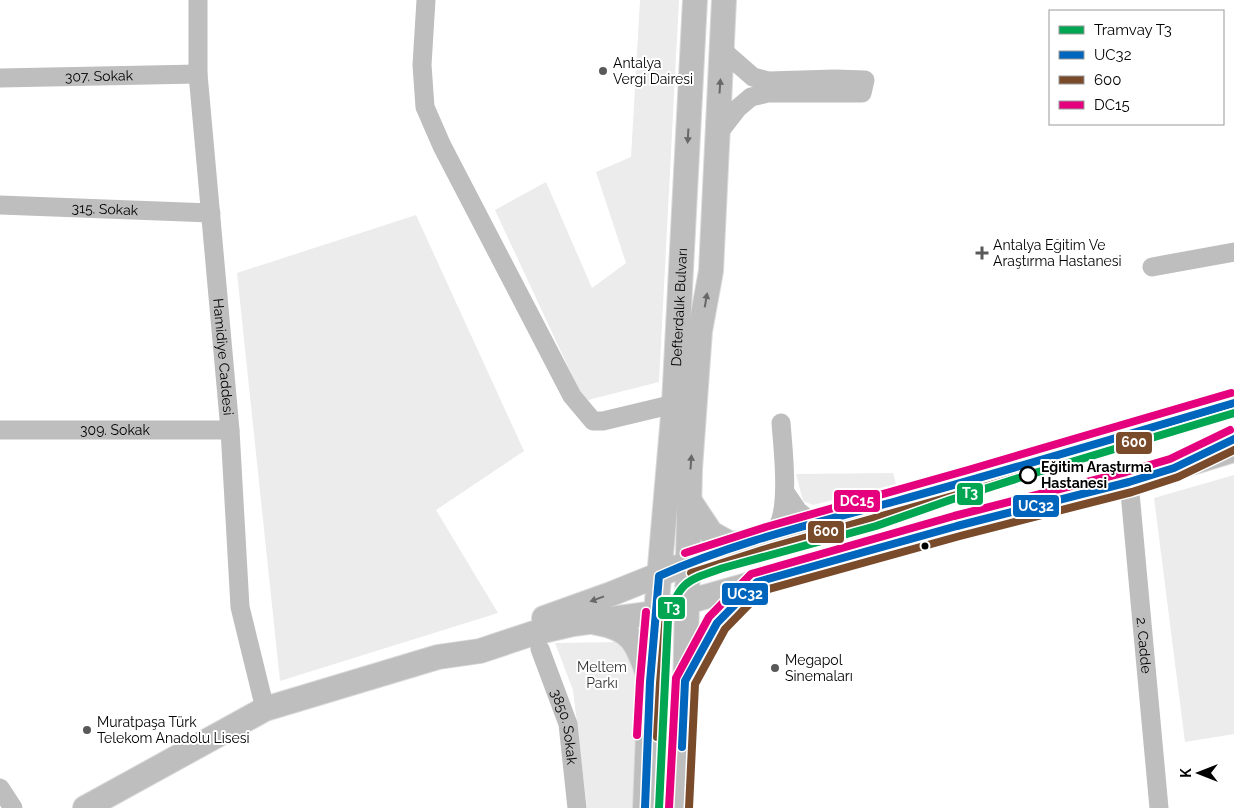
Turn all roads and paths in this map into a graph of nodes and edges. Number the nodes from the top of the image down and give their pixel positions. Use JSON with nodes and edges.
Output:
{"nodes":[{"id":1,"x":198,"y":0,"type":"edge"},
{"id":2,"x":426,"y":0,"type":"edge"},
{"id":3,"x":694,"y":0,"type":"edge"},
{"id":4,"x":724,"y":0,"type":"edge"},
{"id":5,"x":722,"y":50,"type":"junction"},
{"id":6,"x":198,"y":74,"type":"junction"},
{"id":7,"x":0,"y":78,"type":"edge"},
{"id":8,"x":717,"y":135,"type":"junction"},
{"id":9,"x":0,"y":205,"type":"edge"},
{"id":10,"x":211,"y":213,"type":"junction"},
{"id":11,"x":1234,"y":252,"type":"edge"},
{"id":12,"x":1152,"y":267,"type":"dead end"},
{"id":13,"x":674,"y":404,"type":"junction"},
{"id":14,"x":1234,"y":404,"type":"edge"},
{"id":15,"x":781,"y":423,"type":"dead end"},
{"id":16,"x":0,"y":430,"type":"edge"},
{"id":17,"x":230,"y":430,"type":"junction"},
{"id":18,"x":1234,"y":439,"type":"edge"},
{"id":19,"x":1234,"y":450,"type":"edge"},
{"id":20,"x":1174,"y":468,"type":"junction"},
{"id":21,"x":1129,"y":482,"type":"junction"},
{"id":22,"x":785,"y":492,"type":"junction"},
{"id":23,"x":689,"y":500,"type":"junction"},
{"id":24,"x":664,"y":514,"type":"junction"},
{"id":25,"x":820,"y":523,"type":"junction"},
{"id":26,"x":769,"y":537,"type":"junction"},
{"id":27,"x":746,"y":545,"type":"junction"},
{"id":28,"x":688,"y":563,"type":"junction"},
{"id":29,"x":659,"y":576,"type":"junction"},
{"id":30,"x":757,"y":582,"type":"junction"},
{"id":31,"x":632,"y":586,"type":"junction"},
{"id":32,"x":687,"y":602,"type":"junction"},
{"id":33,"x":656,"y":612,"type":"junction"},
{"id":34,"x":590,"y":622,"type":"junction"},
{"id":35,"x":540,"y":649,"type":"dead end"},
{"id":36,"x":438,"y":657,"type":"junction"},
{"id":37,"x":685,"y":681,"type":"junction"},
{"id":38,"x":650,"y":682,"type":"junction"},
{"id":39,"x":265,"y":709,"type":"junction"},
{"id":40,"x":0,"y":788,"type":"edge"},
{"id":41,"x":13,"y":808,"type":"edge"},
{"id":42,"x":84,"y":808,"type":"edge"},
{"id":43,"x":577,"y":808,"type":"edge"},
{"id":44,"x":645,"y":808,"type":"edge"},
{"id":45,"x":679,"y":808,"type":"edge"},
{"id":46,"x":1159,"y":808,"type":"edge"}],
"edges":[{"from":1,"to":6,"type":"street","name":"Hamidiye Caddesi"},
{"from":2,"to":13,"type":"street"},
{"from":3,"to":13,"type":"main road","name":"Defterdalık Bulvarı","one_way":true},
{"from":4,"to":5,"type":"main road","name":"Defterdalık Bulvarı"},
{"from":8,"to":5,"type":"main road","name":"Defterdalık Bulvarı","one_way":true},
{"from":5,"to":8,"type":"street"},
{"from":6,"to":7,"type":"street","name":"307. Sokak"},
{"from":6,"to":10,"type":"street","name":"Hamidiye Caddesi"},
{"from":23,"to":8,"type":"main road","name":"Defterdalık Bulvarı","one_way":true},
{"from":9,"to":10,"type":"street","name":"315. Sokak"},
{"from":10,"to":17,"type":"street","name":"Hamidiye Caddesi"},
{"from":11,"to":12,"type":"street"},
{"from":13,"to":24,"type":"main road","name":"Defterdalık Bulvarı"},
{"from":14,"to":25,"type":"main road"},
{"from":15,"to":22,"type":"street"},
{"from":16,"to":17,"type":"street","name":"309. Sokak"},
{"from":17,"to":39,"type":"street","name":"Hamidiye Caddesi"},
{"from":18,"to":20,"type":"main road"},
{"from":19,"to":20,"type":"main road"},
{"from":20,"to":21,"type":"main road"},
{"from":21,"to":30,"type":"main road"},
{"from":21,"to":46,"type":"street","name":"2. Cadde"},
{"from":22,"to":25,"type":"street"},
{"from":22,"to":26,"type":"street"},
{"from":23,"to":27,"type":"main road"},
{"from":23,"to":28,"type":"main road","name":"Defterdalık Bulvarı"},
{"from":24,"to":29,"type":"main road","name":"Defterdalık Bulvarı"},
{"from":24,"to":31,"type":"main road"},
{"from":25,"to":26,"type":"main road"},
{"from":26,"to":27,"type":"main road"},
{"from":27,"to":28,"type":"main road"},
{"from":28,"to":29,"type":"main road"},
{"from":28,"to":32,"type":"main road","name":"Defterdalık Bulvarı"},
{"from":29,"to":31,"type":"main road"},
{"from":29,"to":33,"type":"main road","name":"Defterdalık Bulvarı"},
{"from":30,"to":32,"type":"main road"},
{"from":30,"to":37,"type":"main road"},
{"from":31,"to":36,"type":"main road","one_way":true},
{"from":32,"to":33,"type":"main road"},
{"from":32,"to":37,"type":"main road","name":"Defterdalık Bulvarı"},
{"from":33,"to":34,"type":"main road"},
{"from":33,"to":38,"type":"main road","name":"Defterdalık Bulvarı"},
{"from":34,"to":36,"type":"main road"},
{"from":34,"to":38,"type":"main road"},
{"from":35,"to":43,"type":"street","name":"3850. Sokak"},
{"from":36,"to":39,"type":"main road"},
{"from":37,"to":45,"type":"main road","name":"Defterdalık Bulvarı"},
{"from":38,"to":44,"type":"main road","name":"Defterdalık Bulvarı"},
{"from":39,"to":42,"type":"main road"},
{"from":40,"to":41,"type":"street"}]}
